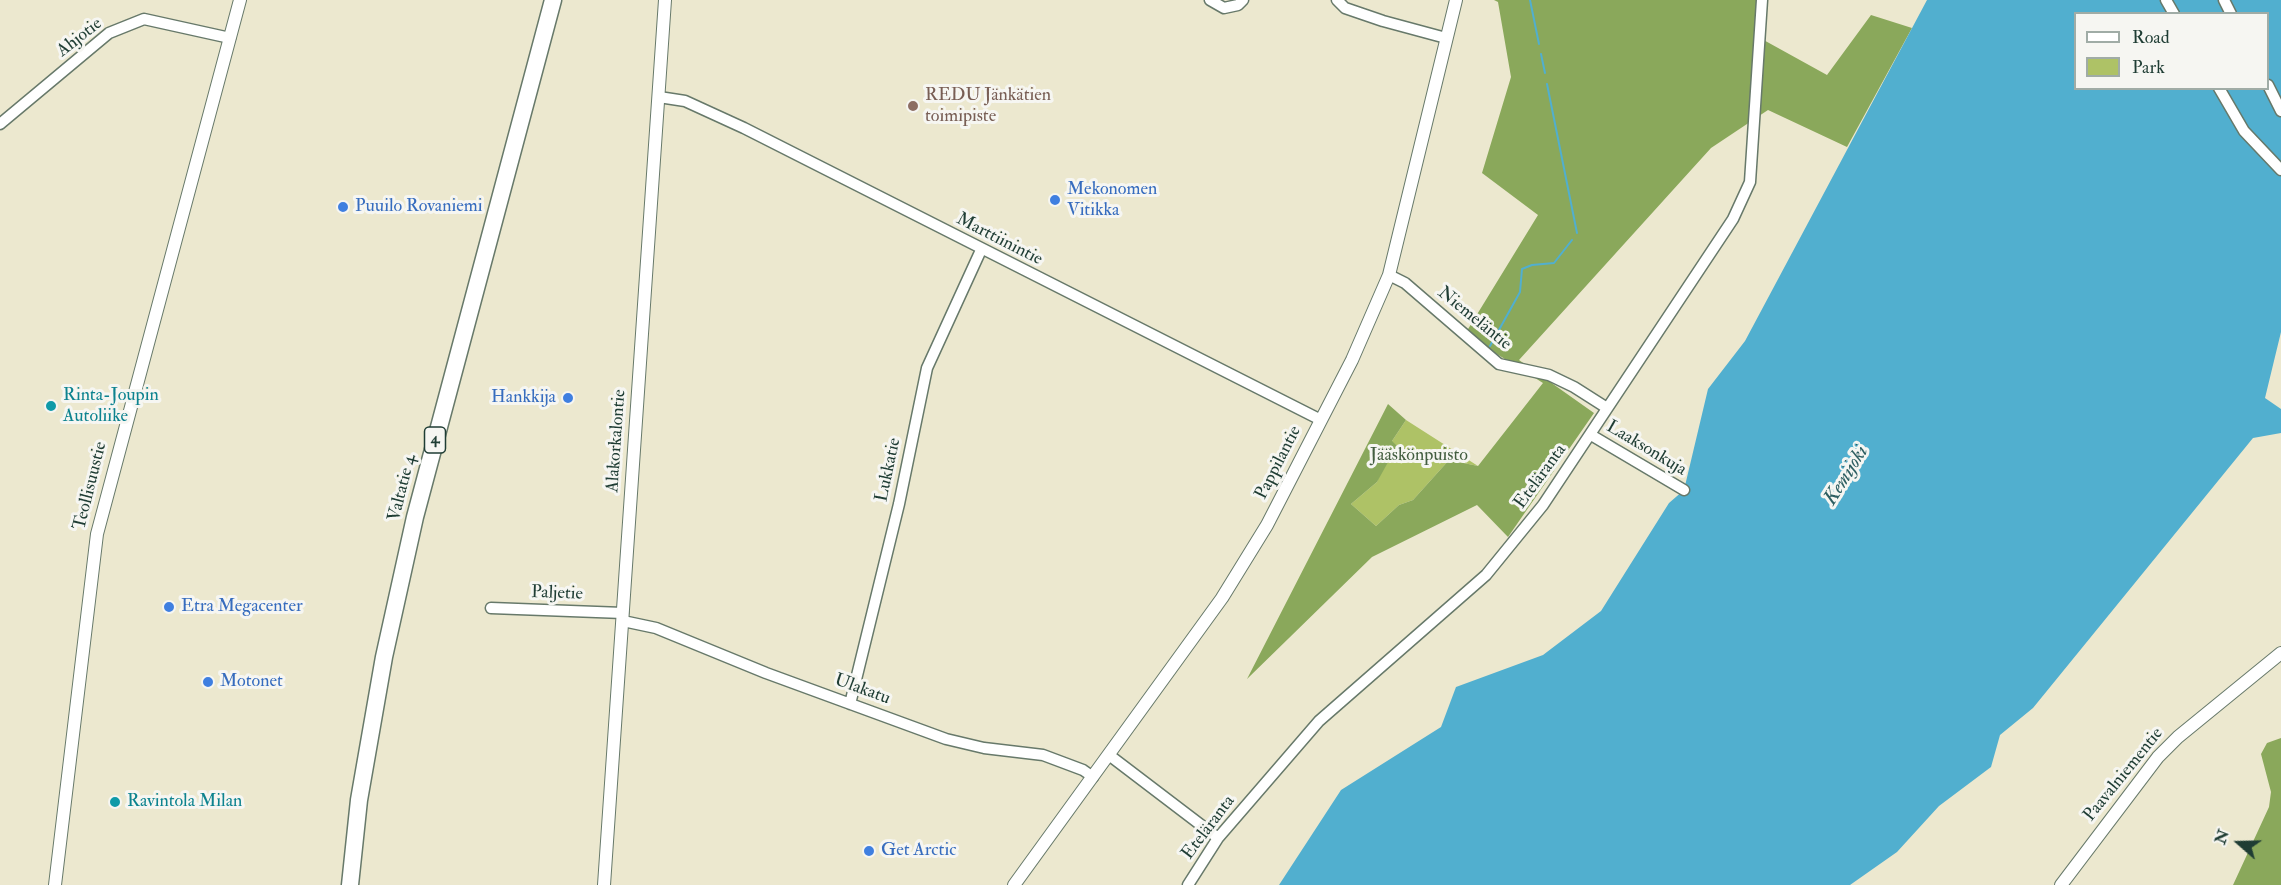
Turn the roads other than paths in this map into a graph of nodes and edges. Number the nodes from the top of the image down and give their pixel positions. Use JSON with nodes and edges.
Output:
{"nodes":[{"id":1,"x":240,"y":0,"type":"edge"},
{"id":2,"x":665,"y":0,"type":"edge"},
{"id":3,"x":1210,"y":0,"type":"edge"},
{"id":4,"x":1244,"y":0,"type":"edge"},
{"id":5,"x":1337,"y":0,"type":"edge"},
{"id":6,"x":1456,"y":0,"type":"edge"},
{"id":7,"x":1762,"y":0,"type":"edge"},
{"id":8,"x":553,"y":1,"type":"edge"},
{"id":9,"x":230,"y":38,"type":"junction"},
{"id":10,"x":1446,"y":38,"type":"junction"},
{"id":11,"x":2269,"y":87,"type":"edge"},
{"id":12,"x":2219,"y":90,"type":"edge"},
{"id":13,"x":659,"y":97,"type":"junction"},
{"id":14,"x":2281,"y":111,"type":"edge"},
{"id":15,"x":0,"y":124,"type":"edge"},
{"id":16,"x":2281,"y":170,"type":"edge"},
{"id":17,"x":981,"y":250,"type":"junction"},
{"id":18,"x":1389,"y":274,"type":"junction"},
{"id":19,"x":1608,"y":408,"type":"junction"},
{"id":20,"x":1321,"y":420,"type":"junction"},
{"id":21,"x":1591,"y":435,"type":"junction"},
{"id":22,"x":1684,"y":490,"type":"dead end"},
{"id":23,"x":490,"y":608,"type":"dead end"},
{"id":24,"x":623,"y":617,"type":"junction"},
{"id":25,"x":2281,"y":653,"type":"edge"},
{"id":26,"x":850,"y":704,"type":"junction"},
{"id":27,"x":1109,"y":755,"type":"junction"},
{"id":28,"x":1093,"y":777,"type":"junction"},
{"id":29,"x":1218,"y":838,"type":"junction"},
{"id":30,"x":55,"y":885,"type":"edge"},
{"id":31,"x":350,"y":885,"type":"edge"},
{"id":32,"x":604,"y":885,"type":"edge"},
{"id":33,"x":1014,"y":885,"type":"edge"},
{"id":34,"x":1188,"y":885,"type":"edge"},
{"id":35,"x":2061,"y":885,"type":"edge"}],
"edges":[{"from":1,"to":9,"type":"street","name":"Teollisuustie"},
{"from":2,"to":13,"type":"street","name":"Alakorkalontie"},
{"from":3,"to":4,"type":"street"},
{"from":5,"to":10,"type":"street"},
{"from":6,"to":10,"type":"street","name":"Pappilantie"},
{"from":7,"to":19,"type":"street","name":"Eteläranta"},
{"from":8,"to":31,"type":"highway","name":"Valtatie 4","number":"4"},
{"from":9,"to":15,"type":"street","name":"Ahjotie"},
{"from":9,"to":30,"type":"street","name":"Teollisuustie"},
{"from":10,"to":18,"type":"street","name":"Pappilantie"},
{"from":11,"to":14,"type":"street"},
{"from":12,"to":16,"type":"street"},
{"from":13,"to":17,"type":"street","name":"Marttiinintie"},
{"from":13,"to":24,"type":"street","name":"Alakorkalontie"},
{"from":17,"to":20,"type":"street","name":"Marttiinintie"},
{"from":17,"to":26,"type":"street","name":"Lukkatie"},
{"from":18,"to":19,"type":"street","name":"Niemeläntie"},
{"from":18,"to":20,"type":"street","name":"Pappilantie"},
{"from":19,"to":21,"type":"street","name":"Eteläranta"},
{"from":20,"to":27,"type":"street","name":"Pappilantie"},
{"from":21,"to":22,"type":"street","name":"Laaksonkuja"},
{"from":21,"to":29,"type":"street","name":"Eteläranta"},
{"from":23,"to":24,"type":"street","name":"Paljetie"},
{"from":24,"to":26,"type":"street","name":"Ulakatu"},
{"from":24,"to":32,"type":"street","name":"Alakorkalontie"},
{"from":25,"to":35,"type":"street","name":"Paavalniementie"},
{"from":26,"to":28,"type":"street","name":"Ulakatu"},
{"from":27,"to":28,"type":"street","name":"Pappilantie"},
{"from":27,"to":29,"type":"street"},
{"from":28,"to":33,"type":"street","name":"Pappilantie"},
{"from":29,"to":34,"type":"street","name":"Eteläranta"}]}
